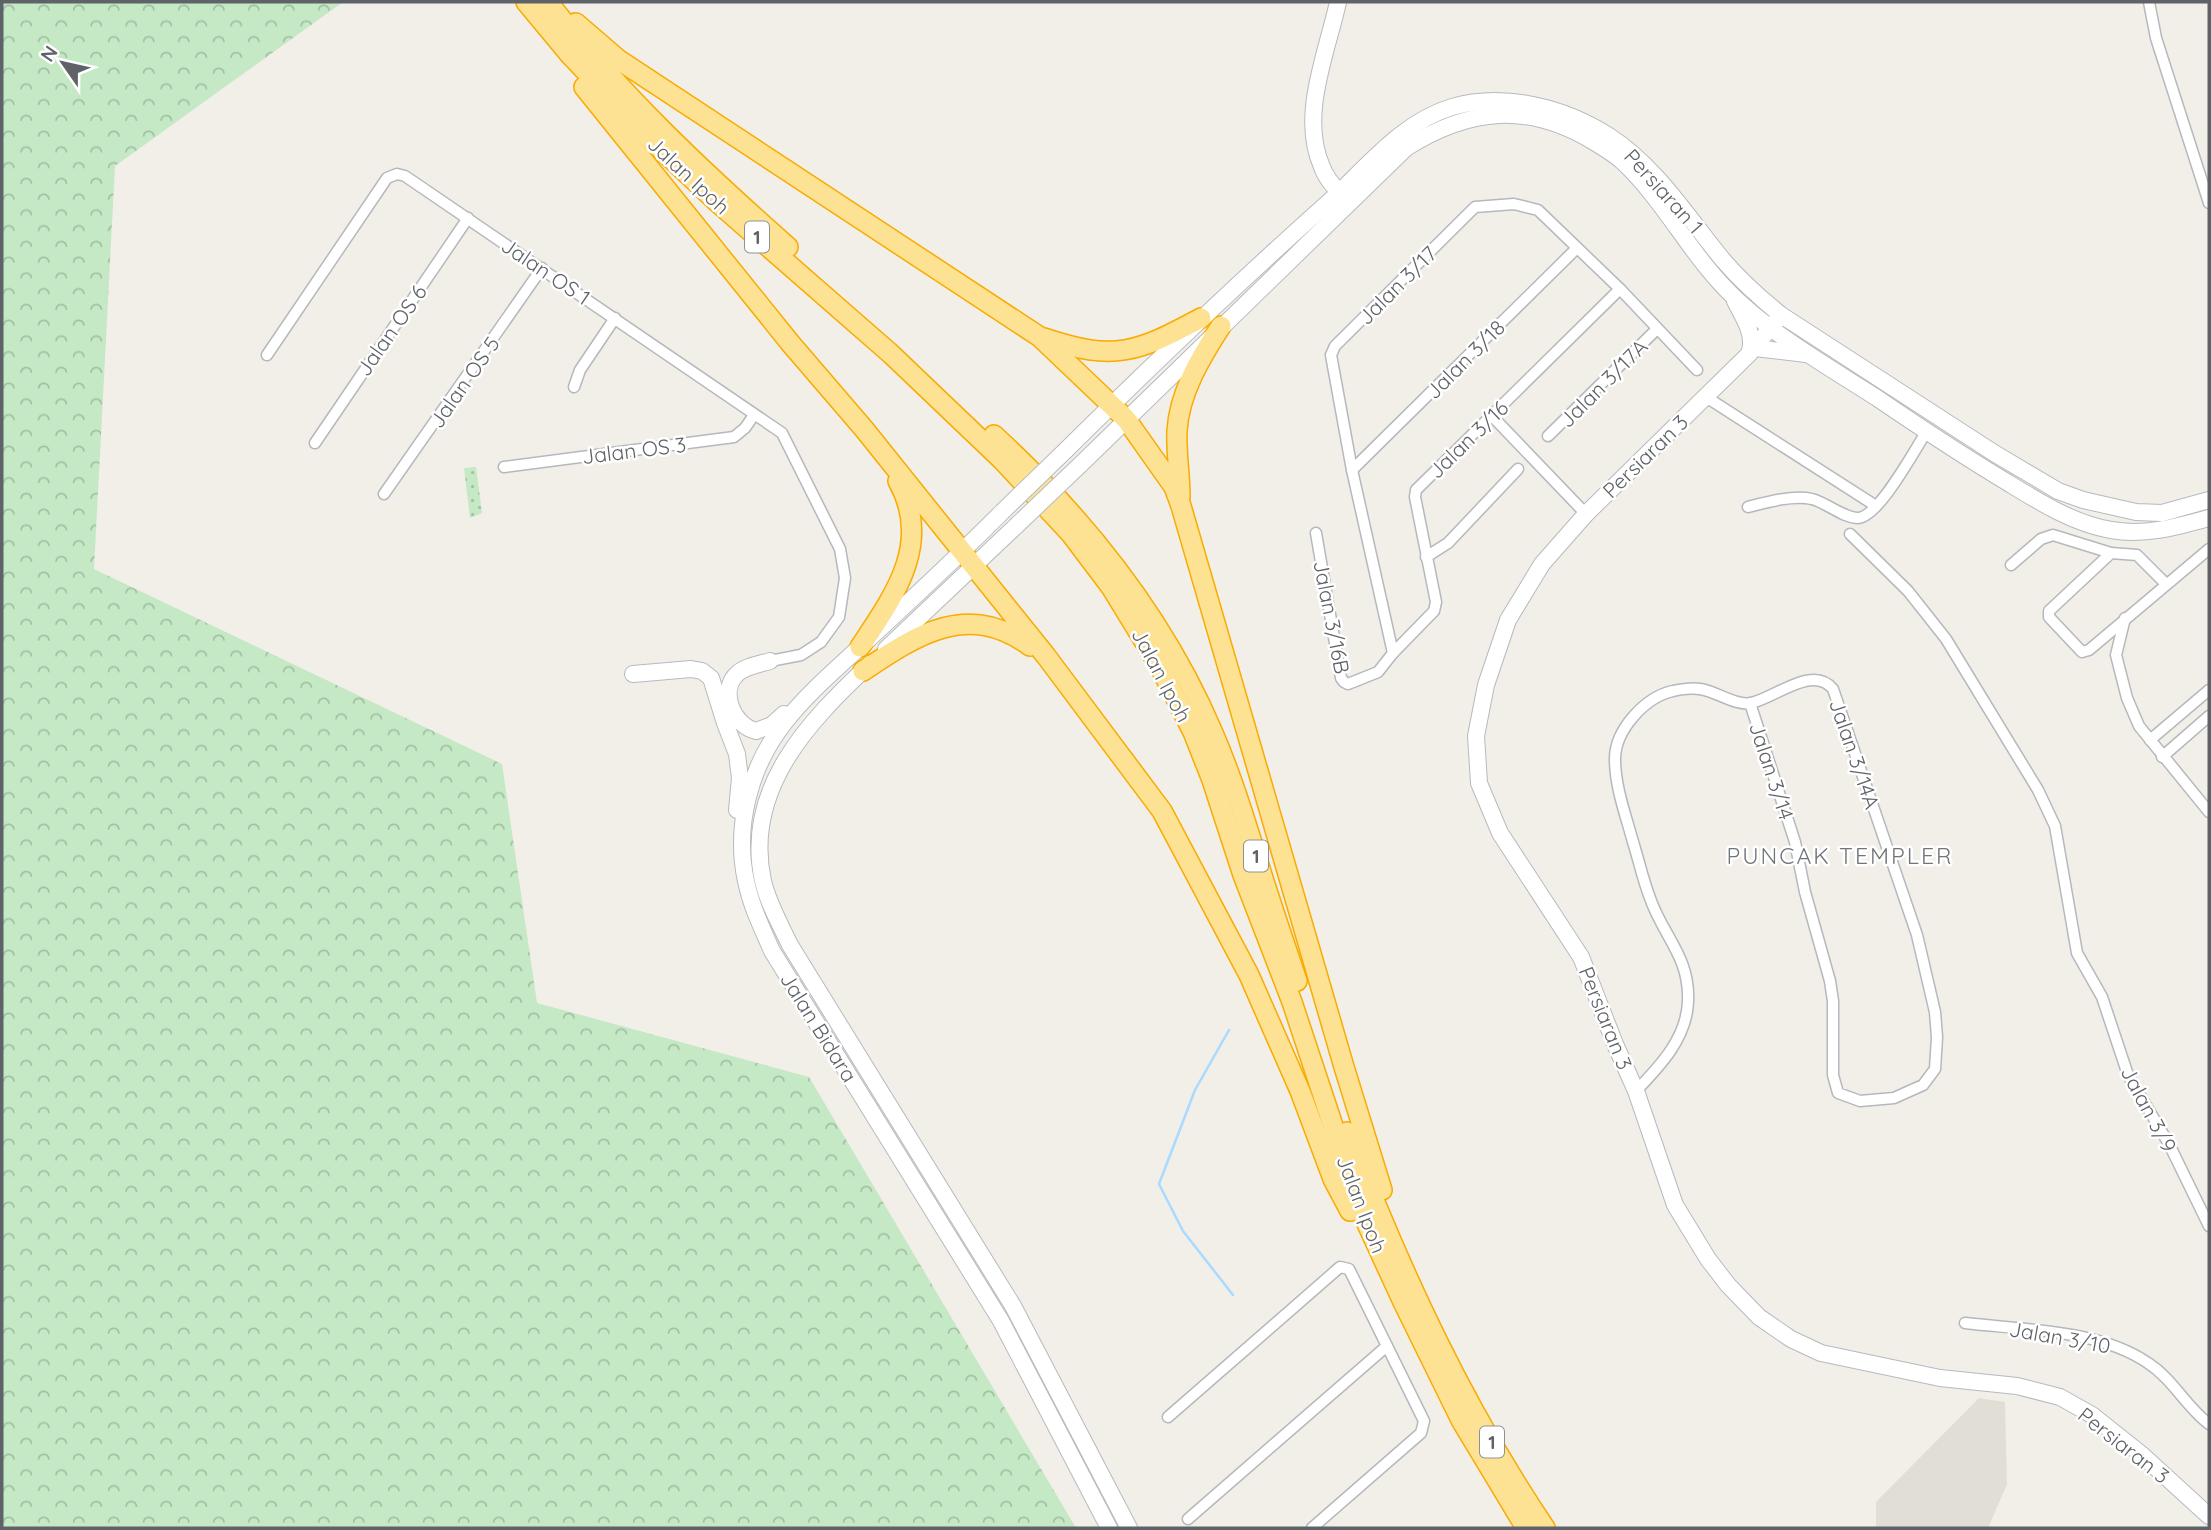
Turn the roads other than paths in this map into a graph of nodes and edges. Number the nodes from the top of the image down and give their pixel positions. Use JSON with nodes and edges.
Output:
{"nodes":[{"id":1,"x":514,"y":2,"type":"edge"},
{"id":2,"x":526,"y":2,"type":"edge"},
{"id":3,"x":549,"y":2,"type":"edge"},
{"id":4,"x":1338,"y":2,"type":"edge"},
{"id":5,"x":2149,"y":2,"type":"edge"},
{"id":6,"x":1322,"y":169,"type":"junction"},
{"id":7,"x":1345,"y":198,"type":"junction"},
{"id":8,"x":2209,"y":203,"type":"edge"},
{"id":9,"x":468,"y":218,"type":"junction"},
{"id":10,"x":1308,"y":220,"type":"junction"},
{"id":11,"x":1577,"y":248,"type":"junction"},
{"id":12,"x":542,"y":268,"type":"junction"},
{"id":13,"x":1620,"y":289,"type":"junction"},
{"id":14,"x":1733,"y":296,"type":"junction"},
{"id":15,"x":1201,"y":317,"type":"junction"},
{"id":16,"x":615,"y":318,"type":"junction"},
{"id":17,"x":1776,"y":321,"type":"junction"},
{"id":18,"x":1221,"y":326,"type":"junction"},
{"id":19,"x":1657,"y":329,"type":"junction"},
{"id":20,"x":1040,"y":337,"type":"junction"},
{"id":21,"x":1752,"y":351,"type":"junction"},
{"id":22,"x":267,"y":355,"type":"dead end"},
{"id":23,"x":1812,"y":355,"type":"junction"},
{"id":24,"x":1697,"y":370,"type":"dead end"},
{"id":25,"x":574,"y":387,"type":"dead end"},
{"id":26,"x":1706,"y":397,"type":"junction"},
{"id":27,"x":1111,"y":405,"type":"junction"},
{"id":28,"x":754,"y":415,"type":"junction"},
{"id":29,"x":1492,"y":416,"type":"junction"},
{"id":30,"x":1126,"y":419,"type":"junction"},
{"id":31,"x":864,"y":429,"type":"junction"},
{"id":32,"x":1927,"y":431,"type":"junction"},
{"id":33,"x":1548,"y":436,"type":"dead end"},
{"id":34,"x":315,"y":443,"type":"dead end"},
{"id":35,"x":1065,"y":451,"type":"joint"},
{"id":36,"x":1080,"y":465,"type":"joint"},
{"id":37,"x":504,"y":467,"type":"dead end"},
{"id":38,"x":1518,"y":469,"type":"dead end"},
{"id":39,"x":1352,"y":470,"type":"junction"},
{"id":40,"x":384,"y":494,"type":"dead end"},
{"id":41,"x":2209,"y":500,"type":"edge"},
{"id":42,"x":1181,"y":506,"type":"junction"},
{"id":43,"x":1876,"y":506,"type":"junction"},
{"id":44,"x":1748,"y":507,"type":"dead end"},
{"id":45,"x":1586,"y":513,"type":"junction"},
{"id":46,"x":2209,"y":518,"type":"edge"},
{"id":47,"x":1316,"y":533,"type":"dead end"},
{"id":48,"x":1850,"y":534,"type":"dead end"},
{"id":49,"x":2209,"y":549,"type":"edge"},
{"id":50,"x":962,"y":552,"type":"junction"},
{"id":51,"x":2111,"y":553,"type":"junction"},
{"id":52,"x":1426,"y":557,"type":"junction"},
{"id":53,"x":2011,"y":565,"type":"dead end"},
{"id":54,"x":974,"y":568,"type":"junction"},
{"id":55,"x":2166,"y":584,"type":"junction"},
{"id":56,"x":2125,"y":618,"type":"junction"},
{"id":57,"x":860,"y":647,"type":"junction"},
{"id":58,"x":1393,"y":653,"type":"junction"},
{"id":59,"x":1046,"y":656,"type":"junction"},
{"id":60,"x":770,"y":661,"type":"junction"},
{"id":61,"x":863,"y":671,"type":"junction"},
{"id":62,"x":633,"y":674,"type":"dead end"},
{"id":63,"x":822,"y":682,"type":"junction"},
{"id":64,"x":2209,"y":690,"type":"edge"},
{"id":65,"x":1750,"y":703,"type":"junction"},
{"id":66,"x":720,"y":706,"type":"junction"},
{"id":67,"x":2209,"y":716,"type":"edge"},
{"id":68,"x":2150,"y":740,"type":"junction"},
{"id":69,"x":2162,"y":757,"type":"junction"},
{"id":70,"x":2209,"y":812,"type":"edge"},
{"id":71,"x":772,"y":951,"type":"junction"},
{"id":72,"x":1935,"y":1069,"type":"joint"},
{"id":73,"x":1636,"y":1091,"type":"junction"},
{"id":74,"x":2209,"y":1226,"type":"edge"},
{"id":75,"x":1385,"y":1266,"type":"junction"},
{"id":76,"x":1420,"y":1308,"type":"junction"},
{"id":77,"x":1965,"y":1323,"type":"dead end"},
{"id":78,"x":1387,"y":1346,"type":"junction"},
{"id":79,"x":1168,"y":1417,"type":"dead end"},
{"id":80,"x":2209,"y":1424,"type":"edge"},
{"id":81,"x":1082,"y":1478,"type":"junction"},
{"id":82,"x":2209,"y":1516,"type":"edge"},
{"id":83,"x":1188,"y":1519,"type":"dead end"},
{"id":84,"x":1101,"y":1528,"type":"edge"},
{"id":85,"x":1109,"y":1528,"type":"edge"},
{"id":86,"x":1129,"y":1528,"type":"edge"},
{"id":87,"x":1312,"y":1528,"type":"edge"},
{"id":88,"x":1526,"y":1528,"type":"edge"},
{"id":89,"x":1545,"y":1528,"type":"edge"}],
"edges":[{"from":1,"to":31,"type":"highway"},
{"from":2,"to":75,"type":"highway","name":"Jalan Ipoh","number":"1"},
{"from":3,"to":20,"type":"highway"},
{"from":3,"to":76,"type":"highway","name":"Jalan Ipoh","number":"1"},
{"from":4,"to":6,"type":"main road"},
{"from":5,"to":8,"type":"street"},
{"from":6,"to":7,"type":"main road"},
{"from":6,"to":10,"type":"main road"},
{"from":7,"to":10,"type":"main road","name":"Persiaran 1"},
{"from":7,"to":14,"type":"main road","name":"Persiaran 1"},
{"from":7,"to":17,"type":"main road","name":"Persiaran 1"},
{"from":7,"to":18,"type":"main road","name":"Persiaran 1"},
{"from":9,"to":12,"type":"street","name":"Jalan OS 1"},
{"from":9,"to":22,"type":"street","name":"Jalan OS 1"},
{"from":9,"to":34,"type":"street","name":"Jalan OS 6"},
{"from":10,"to":15,"type":"main road","name":"Persiaran 1"},
{"from":11,"to":13,"type":"street","name":"Jalan 3/17"},
{"from":11,"to":39,"type":"street","name":"Jalan 3/18"},
{"from":11,"to":39,"type":"street","name":"Jalan 3/17"},
{"from":12,"to":16,"type":"street","name":"Jalan OS 1"},
{"from":12,"to":40,"type":"street","name":"Jalan OS 5"},
{"from":13,"to":19,"type":"street","name":"Jalan 3/17"},
{"from":13,"to":29,"type":"street","name":"Jalan 3/16"},
{"from":14,"to":17,"type":"main road","name":"Persiaran 1"},
{"from":14,"to":21,"type":"main road"},
{"from":15,"to":20,"type":"highway"},
{"from":15,"to":27,"type":"main road","name":"Persiaran 1"},
{"from":16,"to":25,"type":"street"},
{"from":16,"to":28,"type":"street","name":"Jalan OS 1"},
{"from":17,"to":21,"type":"main road","name":"Persiaran 3"},
{"from":17,"to":23,"type":"main road","name":"Persiaran 1"},
{"from":17,"to":41,"type":"main road","name":"Persiaran 1"},
{"from":18,"to":30,"type":"main road","name":"Persiaran 1"},
{"from":18,"to":42,"type":"highway"},
{"from":19,"to":24,"type":"street","name":"Jalan 3/17"},
{"from":19,"to":33,"type":"street","name":"Jalan 3/17A"},
{"from":20,"to":27,"type":"highway"},
{"from":21,"to":23,"type":"main road"},
{"from":21,"to":26,"type":"main road","name":"Persiaran 3"},
{"from":23,"to":32,"type":"main road","name":"Persiaran 1"},
{"from":26,"to":43,"type":"street"},
{"from":26,"to":45,"type":"main road","name":"Persiaran 3"},
{"from":27,"to":30,"type":"highway"},
{"from":27,"to":35,"type":"main road","name":"Persiaran 1"},
{"from":28,"to":37,"type":"street","name":"Jalan OS 3"},
{"from":28,"to":60,"type":"street","name":"Jalan OS 1"},
{"from":29,"to":45,"type":"street"},
{"from":29,"to":52,"type":"street","name":"Jalan 3/16"},
{"from":30,"to":36,"type":"main road","name":"Persiaran 1"},
{"from":30,"to":42,"type":"highway"},
{"from":31,"to":50,"type":"highway"},
{"from":31,"to":57,"type":"highway"},
{"from":32,"to":43,"type":"street"},
{"from":32,"to":46,"type":"main road","name":"Persiaran 1"},
{"from":35,"to":50,"type":"main road","name":"Jalan Bidara","bridge":true},
{"from":36,"to":54,"type":"main road","name":"Jalan Bidara","bridge":true},
{"from":38,"to":52,"type":"street"},
{"from":39,"to":58,"type":"street","name":"Jalan 3/17"},
{"from":42,"to":76,"type":"highway"},
{"from":43,"to":44,"type":"street"},
{"from":45,"to":73,"type":"main road","name":"Persiaran 3"},
{"from":47,"to":58,"type":"street","name":"Jalan 3/16B"},
{"from":48,"to":74,"type":"street","name":"Jalan 3/9"},
{"from":49,"to":55,"type":"street"},
{"from":50,"to":54,"type":"highway"},
{"from":50,"to":57,"type":"main road","name":"Jalan Bidara"},
{"from":51,"to":53,"type":"street"},
{"from":51,"to":55,"type":"street"},
{"from":51,"to":56,"type":"street"},
{"from":52,"to":58,"type":"street","name":"Jalan 3/16"},
{"from":54,"to":59,"type":"highway"},
{"from":54,"to":61,"type":"main road","name":"Jalan Bidara"},
{"from":55,"to":56,"type":"street"},
{"from":56,"to":68,"type":"street"},
{"from":57,"to":63,"type":"main road","name":"Jalan Bidara"},
{"from":59,"to":61,"type":"highway"},
{"from":59,"to":75,"type":"highway"},
{"from":60,"to":63,"type":"main road"},
{"from":60,"to":66,"type":"main road"},
{"from":61,"to":86,"type":"main road","name":"Jalan Bidara"},
{"from":62,"to":66,"type":"main road"},
{"from":63,"to":71,"type":"main road","name":"Jalan Bidara"},
{"from":64,"to":68,"type":"street"},
{"from":65,"to":72,"type":"street","name":"Jalan 3/14A"},
{"from":65,"to":72,"type":"street","name":"Jalan 3/14"},
{"from":65,"to":73,"type":"street","name":"Jalan 3/14"},
{"from":66,"to":71,"type":"main road"},
{"from":67,"to":69,"type":"street"},
{"from":68,"to":69,"type":"street"},
{"from":69,"to":70,"type":"street"},
{"from":71,"to":81,"type":"main road","name":"Jalan Bidara"},
{"from":73,"to":82,"type":"main road","name":"Persiaran 3"},
{"from":75,"to":88,"type":"highway","name":"Jalan Ipoh","number":"1"},
{"from":76,"to":89,"type":"highway","name":"Jalan Ipoh","number":"1"},
{"from":77,"to":80,"type":"street","name":"Jalan 3/10"},
{"from":78,"to":79,"type":"street"},
{"from":78,"to":83,"type":"street"},
{"from":78,"to":87,"type":"street"},
{"from":81,"to":84,"type":"street"},
{"from":81,"to":85,"type":"main road","name":"Jalan Bidara"}]}
